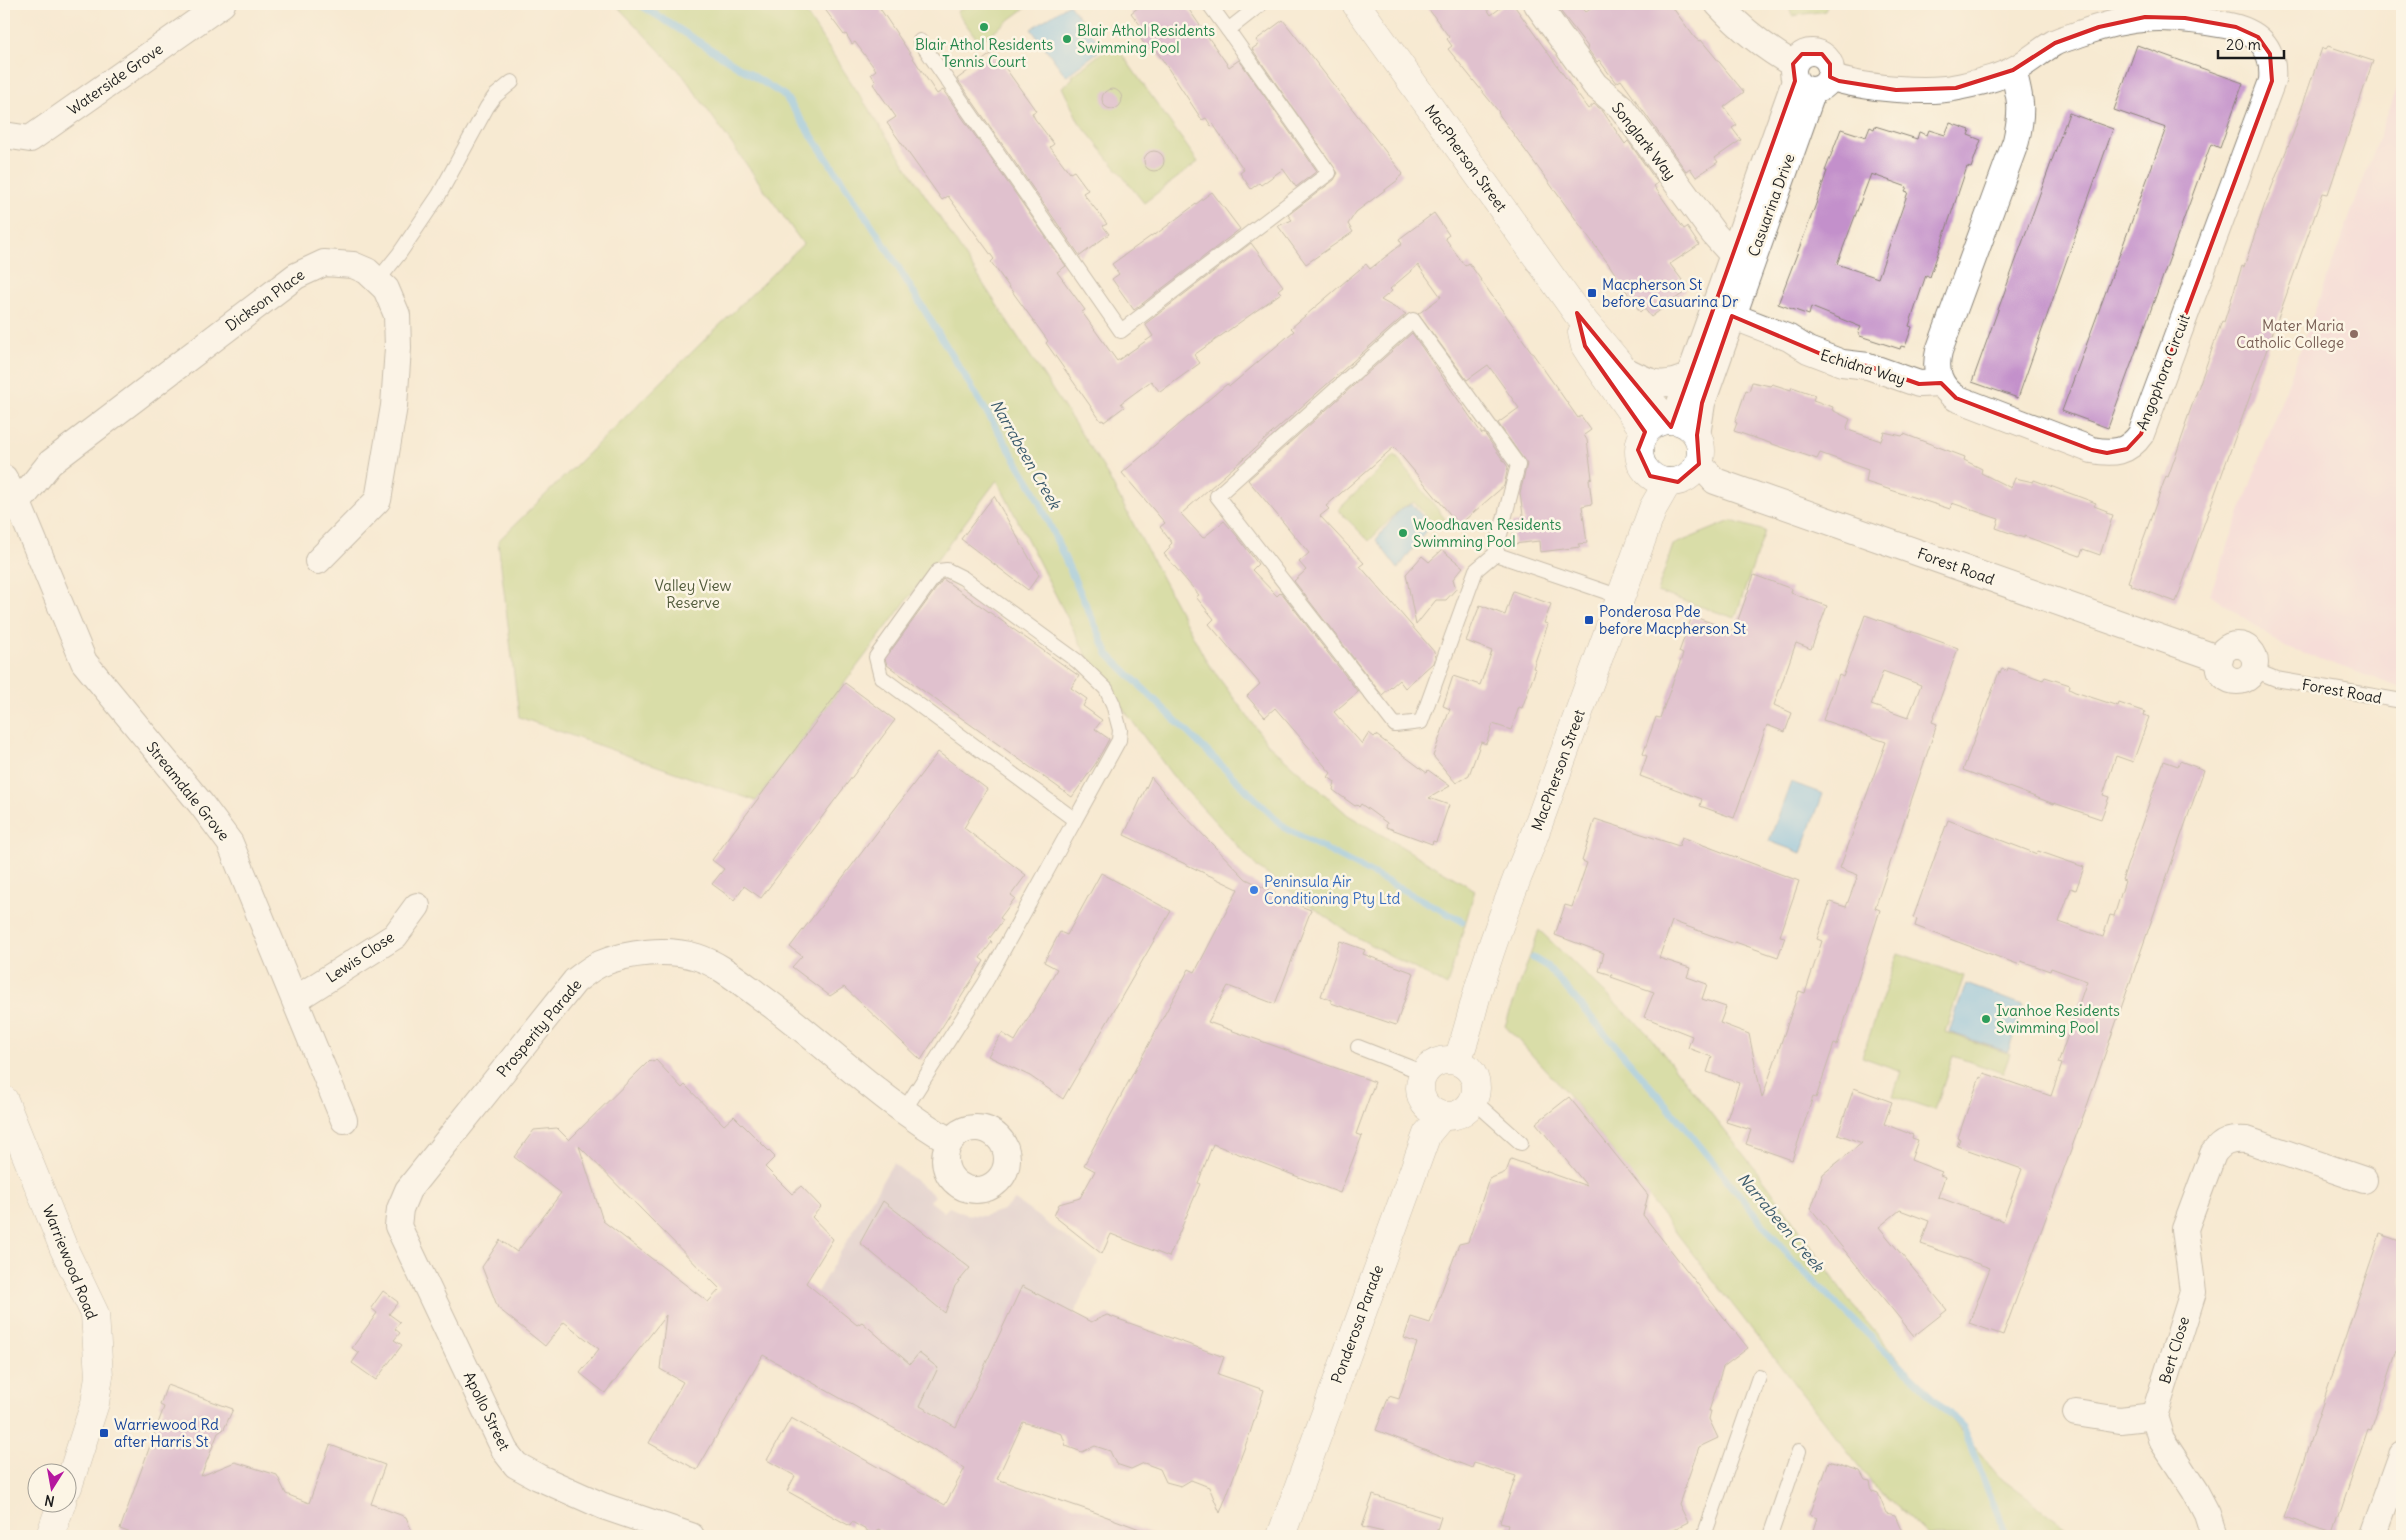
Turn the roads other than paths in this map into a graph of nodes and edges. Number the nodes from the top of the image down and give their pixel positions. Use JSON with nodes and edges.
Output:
{"nodes":[{"id":1,"x":222,"y":4,"type":"edge"},
{"id":2,"x":1209,"y":4,"type":"edge"},
{"id":3,"x":1261,"y":4,"type":"edge"},
{"id":4,"x":1356,"y":4,"type":"edge"},
{"id":5,"x":1537,"y":4,"type":"edge"},
{"id":6,"x":1718,"y":4,"type":"edge"},
{"id":7,"x":1228,"y":30,"type":"junction"},
{"id":8,"x":920,"y":41,"type":"dead end"},
{"id":9,"x":2014,"y":70,"type":"junction"},
{"id":10,"x":1808,"y":78,"type":"junction"},
{"id":11,"x":512,"y":82,"type":"dead end"},
{"id":12,"x":4,"y":135,"type":"edge"},
{"id":13,"x":1732,"y":254,"type":"junction"},
{"id":14,"x":378,"y":280,"type":"junction"},
{"id":15,"x":1578,"y":312,"type":"junction"},
{"id":16,"x":1732,"y":316,"type":"junction"},
{"id":17,"x":1627,"y":371,"type":"junction"},
{"id":18,"x":1689,"y":376,"type":"junction"},
{"id":19,"x":1941,"y":383,"type":"junction"},
{"id":20,"x":1661,"y":424,"type":"junction"},
{"id":21,"x":1697,"y":435,"type":"junction"},
{"id":22,"x":1699,"y":464,"type":"junction"},
{"id":23,"x":4,"y":478,"type":"edge"},
{"id":24,"x":1668,"y":482,"type":"junction"},
{"id":25,"x":18,"y":503,"type":"junction"},
{"id":26,"x":1494,"y":554,"type":"junction"},
{"id":27,"x":318,"y":561,"type":"dead end"},
{"id":28,"x":1621,"y":597,"type":"junction"},
{"id":29,"x":2254,"y":670,"type":"joint"},
{"id":30,"x":2402,"y":701,"type":"edge"},
{"id":31,"x":1075,"y":820,"type":"junction"},
{"id":32,"x":417,"y":906,"type":"dead end"},
{"id":33,"x":296,"y":999,"type":"junction"},
{"id":34,"x":1358,"y":1047,"type":"dead end"},
{"id":35,"x":1457,"y":1061,"type":"junction"},
{"id":36,"x":1424,"y":1073,"type":"junction"},
{"id":37,"x":4,"y":1100,"type":"edge"},
{"id":38,"x":1474,"y":1101,"type":"junction"},
{"id":39,"x":902,"y":1109,"type":"junction"},
{"id":40,"x":1442,"y":1116,"type":"junction"},
{"id":41,"x":344,"y":1120,"type":"dead end"},
{"id":42,"x":950,"y":1142,"type":"dead end"},
{"id":43,"x":1521,"y":1144,"type":"dead end"},
{"id":44,"x":2364,"y":1180,"type":"dead end"},
{"id":45,"x":405,"y":1239,"type":"joint"},
{"id":46,"x":1759,"y":1377,"type":"dead end"},
{"id":47,"x":2076,"y":1413,"type":"dead end"},
{"id":48,"x":2154,"y":1416,"type":"junction"},
{"id":49,"x":1799,"y":1451,"type":"dead end"},
{"id":50,"x":2402,"y":1455,"type":"edge"},
{"id":51,"x":76,"y":1462,"type":"edge"},
{"id":52,"x":58,"y":1512,"type":"edge"},
{"id":53,"x":50,"y":1536,"type":"edge"},
{"id":54,"x":691,"y":1536,"type":"edge"},
{"id":55,"x":1281,"y":1536,"type":"edge"},
{"id":56,"x":1704,"y":1536,"type":"edge"},
{"id":57,"x":1770,"y":1536,"type":"edge"},
{"id":58,"x":2214,"y":1536,"type":"edge"},
{"id":59,"x":2373,"y":1536,"type":"edge"}],
"edges":[{"from":1,"to":12,"type":"street","name":"Waterside Grove"},
{"from":2,"to":7,"type":"lane"},
{"from":3,"to":7,"type":"lane"},
{"from":4,"to":15,"type":"street","name":"MacPherson Street"},
{"from":5,"to":13,"type":"street","name":"Songlark Way"},
{"from":6,"to":10,"type":"street"},
{"from":7,"to":8,"type":"lane"},
{"from":9,"to":10,"type":"street","name":"Angophora Circuit"},
{"from":9,"to":19,"type":"street"},
{"from":9,"to":19,"type":"street","name":"Angophora Circuit"},
{"from":10,"to":13,"type":"street","name":"Casuarina Drive"},
{"from":10,"to":16,"type":"street","name":"Casuarina Drive"},
{"from":11,"to":14,"type":"lane"},
{"from":13,"to":18,"type":"street","name":"Casuarina Drive"},
{"from":14,"to":25,"type":"street","name":"Dickson Place"},
{"from":14,"to":27,"type":"street","name":"Dickson Place"},
{"from":15,"to":17,"type":"street","name":"MacPherson Street"},
{"from":15,"to":20,"type":"street","name":"MacPherson Street"},
{"from":16,"to":19,"type":"street","name":"Echidna Way"},
{"from":16,"to":21,"type":"street","name":"Casuarina Drive"},
{"from":17,"to":18,"type":"street"},
{"from":17,"to":20,"type":"street","name":"MacPherson Street"},
{"from":18,"to":20,"type":"street","name":"Casuarina Drive"},
{"from":20,"to":21,"type":"street"},
{"from":20,"to":24,"type":"street"},
{"from":21,"to":22,"type":"street"},
{"from":22,"to":24,"type":"street"},
{"from":22,"to":29,"type":"street","name":"Forest Road"},
{"from":23,"to":25,"type":"street","name":"Streamdale Grove"},
{"from":24,"to":28,"type":"street","name":"MacPherson Street"},
{"from":25,"to":33,"type":"street","name":"Streamdale Grove"},
{"from":26,"to":26,"type":"lane"},
{"from":26,"to":28,"type":"lane"},
{"from":28,"to":35,"type":"street","name":"MacPherson Street"},
{"from":29,"to":30,"type":"lane","name":"Forest Road"},
{"from":31,"to":31,"type":"lane"},
{"from":31,"to":39,"type":"lane"},
{"from":32,"to":33,"type":"street","name":"Lewis Close"},
{"from":33,"to":41,"type":"street","name":"Streamdale Grove"},
{"from":34,"to":36,"type":"lane"},
{"from":35,"to":36,"type":"street"},
{"from":35,"to":38,"type":"street"},
{"from":36,"to":40,"type":"street"},
{"from":37,"to":51,"type":"street","name":"Warriewood Road"},
{"from":38,"to":40,"type":"street"},
{"from":38,"to":43,"type":"lane"},
{"from":39,"to":42,"type":"street","name":"Prosperity Parade"},
{"from":39,"to":45,"type":"street","name":"Prosperity Parade"},
{"from":40,"to":55,"type":"street","name":"Ponderosa Parade"},
{"from":44,"to":48,"type":"street","name":"Bert Close"},
{"from":45,"to":54,"type":"street","name":"Apollo Street"},
{"from":46,"to":56,"type":"lane"},
{"from":47,"to":48,"type":"street"},
{"from":48,"to":58,"type":"street"},
{"from":49,"to":57,"type":"lane"},
{"from":50,"to":59,"type":"street"},
{"from":52,"to":53,"type":"street"}]}
